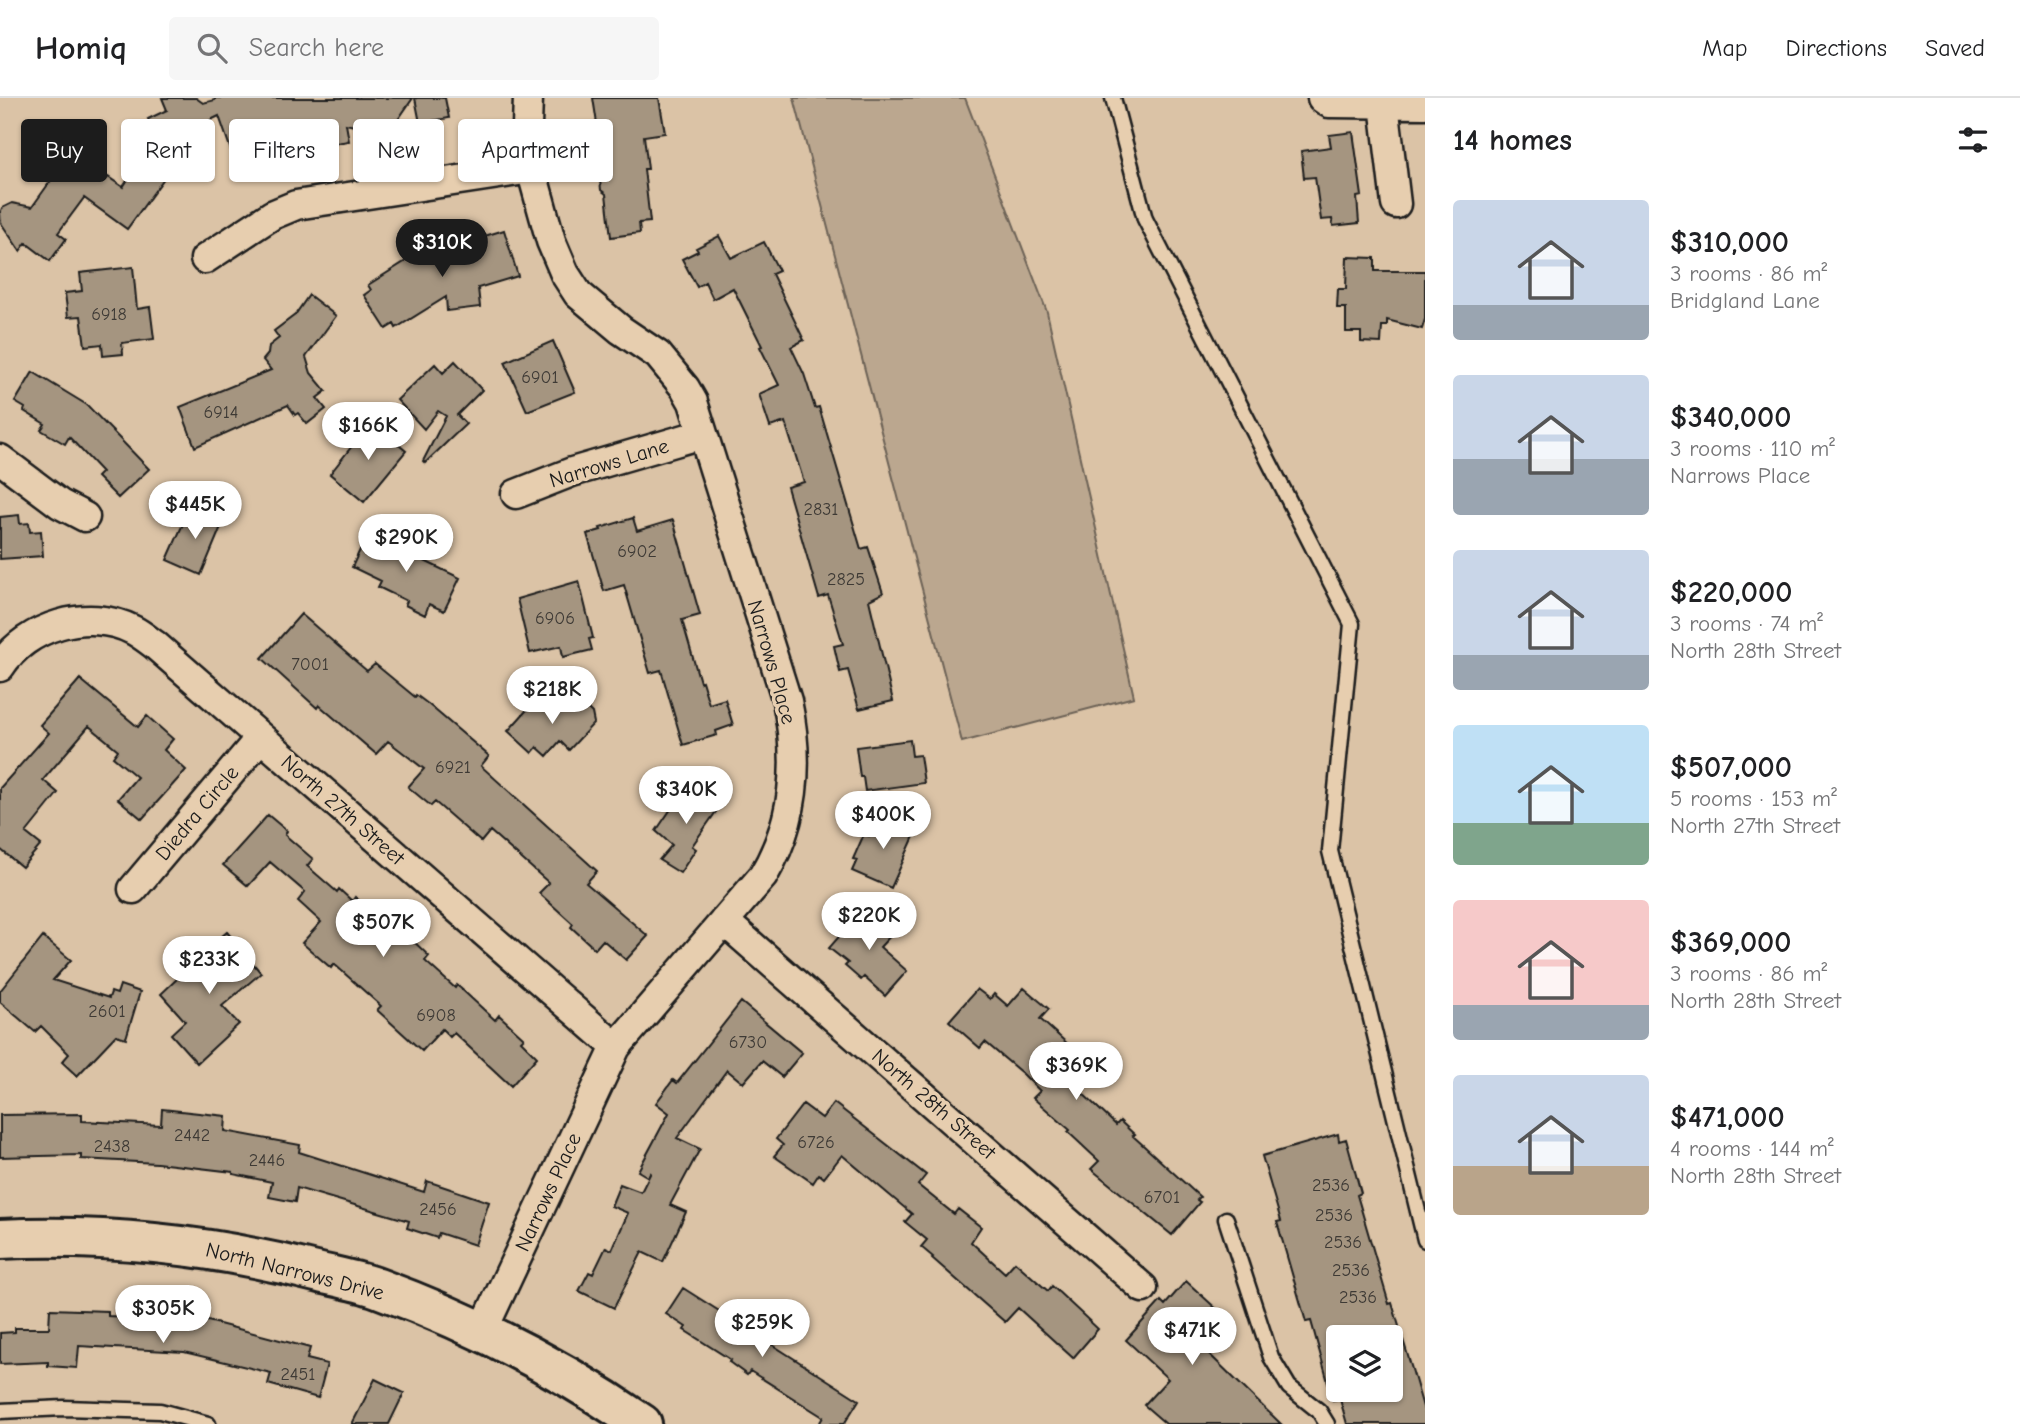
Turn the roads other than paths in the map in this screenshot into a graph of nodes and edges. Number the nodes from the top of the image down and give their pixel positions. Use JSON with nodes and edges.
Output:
{"nodes":[{"id":1,"x":528,"y":98,"type":"edge"},
{"id":2,"x":1114,"y":98,"type":"edge"},
{"id":3,"x":1322,"y":98,"type":"edge"},
{"id":4,"x":1384,"y":103,"type":"junction"},
{"id":5,"x":1425,"y":104,"type":"edge"},
{"id":6,"x":527,"y":119,"type":"edge"},
{"id":7,"x":458,"y":180,"type":"edge"},
{"id":8,"x":535,"y":182,"type":"edge"},
{"id":9,"x":1396,"y":204,"type":"dead end"},
{"id":10,"x":205,"y":259,"type":"dead end"},
{"id":11,"x":702,"y":434,"type":"junction"},
{"id":12,"x":0,"y":459,"type":"edge"},
{"id":13,"x":516,"y":494,"type":"dead end"},
{"id":14,"x":85,"y":517,"type":"dead end"},
{"id":15,"x":0,"y":667,"type":"edge"},
{"id":16,"x":260,"y":738,"type":"junction"},
{"id":17,"x":133,"y":889,"type":"dead end"},
{"id":18,"x":724,"y":921,"type":"junction"},
{"id":19,"x":616,"y":1047,"type":"junction"},
{"id":20,"x":1226,"y":1219,"type":"dead end"},
{"id":21,"x":0,"y":1239,"type":"edge"},
{"id":22,"x":1425,"y":1240,"type":"edge"},
{"id":23,"x":1143,"y":1288,"type":"dead end"},
{"id":24,"x":482,"y":1332,"type":"junction"},
{"id":25,"x":0,"y":1411,"type":"edge"},
{"id":26,"x":208,"y":1424,"type":"edge"},
{"id":27,"x":642,"y":1424,"type":"edge"},
{"id":28,"x":1327,"y":1424,"type":"edge"}],
"edges":[{"from":1,"to":6,"type":"street","name":"Narrows Place"},
{"from":2,"to":22,"type":"lane"},
{"from":3,"to":4,"type":"street"},
{"from":4,"to":5,"type":"street"},
{"from":4,"to":9,"type":"street"},
{"from":7,"to":10,"type":"street"},
{"from":8,"to":11,"type":"street","name":"Narrows Place"},
{"from":11,"to":13,"type":"street","name":"Narrows Lane"},
{"from":11,"to":18,"type":"street","name":"Narrows Place"},
{"from":12,"to":14,"type":"street"},
{"from":15,"to":16,"type":"street","name":"North 27th Street"},
{"from":16,"to":17,"type":"street","name":"Diedra Circle"},
{"from":16,"to":19,"type":"street","name":"North 27th Street"},
{"from":18,"to":19,"type":"street","name":"Narrows Place"},
{"from":18,"to":23,"type":"street","name":"North 28th Street"},
{"from":19,"to":24,"type":"street","name":"Narrows Place"},
{"from":20,"to":28,"type":"lane"},
{"from":21,"to":24,"type":"main road","name":"North Narrows Drive"},
{"from":24,"to":27,"type":"main road","name":"North Narrows Drive"},
{"from":25,"to":26,"type":"lane"}]}
